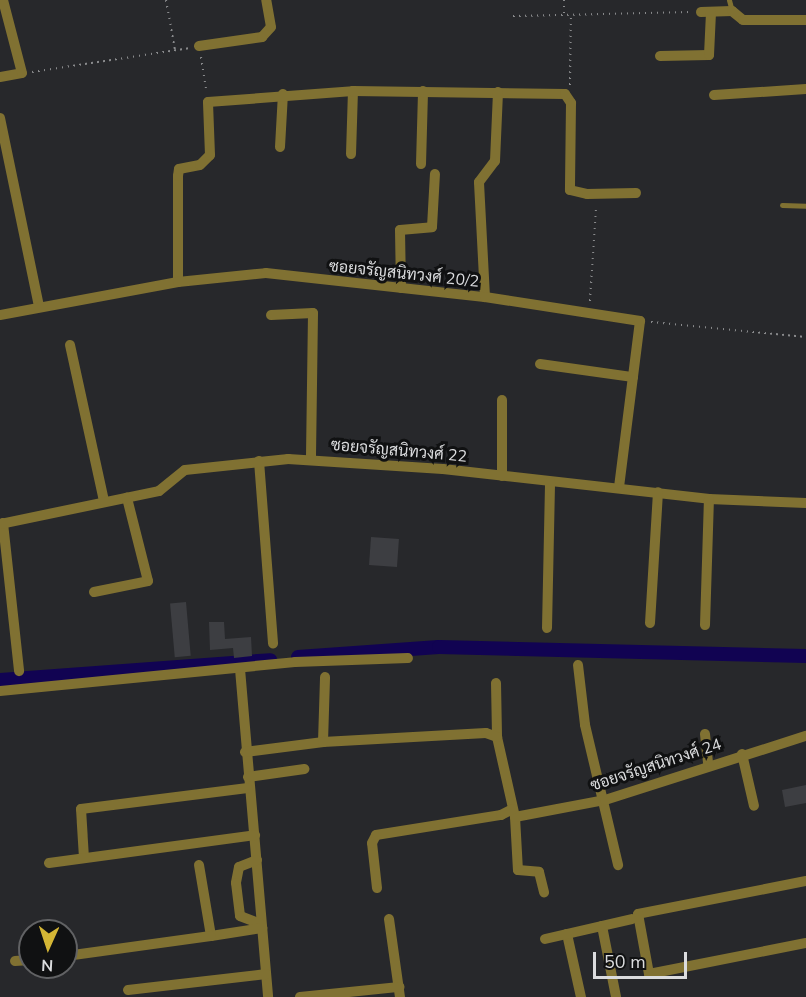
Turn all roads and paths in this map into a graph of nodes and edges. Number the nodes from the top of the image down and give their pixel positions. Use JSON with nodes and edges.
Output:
{"nodes":[{"id":1,"x":3,"y":0,"type":"edge"},
{"id":2,"x":166,"y":0,"type":"edge"},
{"id":3,"x":266,"y":0,"type":"edge"},
{"id":4,"x":564,"y":0,"type":"edge"},
{"id":5,"x":729,"y":0,"type":"edge"},
{"id":6,"x":732,"y":11,"type":"junction"},
{"id":7,"x":706,"y":12,"type":"junction"},
{"id":8,"x":564,"y":15,"type":"junction"},
{"id":9,"x":571,"y":15,"type":"junction"},
{"id":10,"x":513,"y":16,"type":"dead end"},
{"id":11,"x":806,"y":20,"type":"edge"},
{"id":12,"x":200,"y":46,"type":"junction"},
{"id":13,"x":176,"y":50,"type":"junction"},
{"id":14,"x":660,"y":56,"type":"dead end"},
{"id":15,"x":22,"y":73,"type":"junction"},
{"id":16,"x":0,"y":77,"type":"edge"},
{"id":17,"x":806,"y":89,"type":"edge"},
{"id":18,"x":353,"y":91,"type":"junction"},
{"id":19,"x":423,"y":91,"type":"junction"},
{"id":20,"x":498,"y":92,"type":"junction"},
{"id":21,"x":283,"y":94,"type":"junction"},
{"id":22,"x":714,"y":95,"type":"dead end"},
{"id":23,"x":569,"y":97,"type":"junction"},
{"id":24,"x":208,"y":102,"type":"junction"},
{"id":25,"x":0,"y":118,"type":"edge"},
{"id":26,"x":280,"y":147,"type":"dead end"},
{"id":27,"x":351,"y":154,"type":"dead end"},
{"id":28,"x":420,"y":164,"type":"dead end"},
{"id":29,"x":435,"y":174,"type":"dead end"},
{"id":30,"x":636,"y":193,"type":"dead end"},
{"id":31,"x":782,"y":205,"type":"dead end"},
{"id":32,"x":806,"y":206,"type":"edge"},
{"id":33,"x":596,"y":208,"type":"dead end"},
{"id":34,"x":178,"y":282,"type":"junction"},
{"id":35,"x":401,"y":288,"type":"junction"},
{"id":36,"x":484,"y":297,"type":"junction"},
{"id":37,"x":39,"y":307,"type":"junction"},
{"id":38,"x":589,"y":313,"type":"junction"},
{"id":39,"x":0,"y":315,"type":"edge"},
{"id":40,"x":271,"y":315,"type":"dead end"},
{"id":41,"x":640,"y":321,"type":"junction"},
{"id":42,"x":806,"y":337,"type":"edge"},
{"id":43,"x":70,"y":345,"type":"dead end"},
{"id":44,"x":540,"y":364,"type":"dead end"},
{"id":45,"x":633,"y":377,"type":"junction"},
{"id":46,"x":502,"y":400,"type":"dead end"},
{"id":47,"x":311,"y":459,"type":"junction"},
{"id":48,"x":259,"y":461,"type":"junction"},
{"id":49,"x":502,"y":476,"type":"junction"},
{"id":50,"x":550,"y":482,"type":"junction"},
{"id":51,"x":619,"y":488,"type":"junction"},
{"id":52,"x":658,"y":492,"type":"junction"},
{"id":53,"x":127,"y":498,"type":"junction"},
{"id":54,"x":710,"y":499,"type":"junction"},
{"id":55,"x":104,"y":501,"type":"junction"},
{"id":56,"x":806,"y":503,"type":"edge"},
{"id":57,"x":1,"y":523,"type":"edge"},
{"id":58,"x":94,"y":592,"type":"dead end"},
{"id":59,"x":650,"y":623,"type":"dead end"},
{"id":60,"x":705,"y":626,"type":"dead end"},
{"id":61,"x":547,"y":628,"type":"dead end"},
{"id":62,"x":273,"y":643,"type":"dead end"},
{"id":63,"x":408,"y":658,"type":"dead end"},
{"id":64,"x":578,"y":665,"type":"dead end"},
{"id":65,"x":240,"y":669,"type":"junction"},
{"id":66,"x":19,"y":671,"type":"dead end"},
{"id":67,"x":325,"y":677,"type":"dead end"},
{"id":68,"x":496,"y":683,"type":"dead end"},
{"id":69,"x":0,"y":690,"type":"edge"},
{"id":70,"x":705,"y":734,"type":"dead end"},
{"id":71,"x":806,"y":736,"type":"edge"},
{"id":72,"x":497,"y":737,"type":"junction"},
{"id":73,"x":323,"y":742,"type":"junction"},
{"id":74,"x":245,"y":752,"type":"junction"},
{"id":75,"x":742,"y":754,"type":"junction"},
{"id":76,"x":708,"y":764,"type":"junction"},
{"id":77,"x":304,"y":769,"type":"dead end"},
{"id":78,"x":248,"y":783,"type":"junction"},
{"id":79,"x":601,"y":801,"type":"junction"},
{"id":80,"x":754,"y":806,"type":"dead end"},
{"id":81,"x":514,"y":813,"type":"junction"},
{"id":82,"x":255,"y":835,"type":"junction"},
{"id":83,"x":84,"y":858,"type":"junction"},
{"id":84,"x":257,"y":861,"type":"junction"},
{"id":85,"x":49,"y":863,"type":"dead end"},
{"id":86,"x":199,"y":865,"type":"dead end"},
{"id":87,"x":618,"y":865,"type":"dead end"},
{"id":88,"x":806,"y":881,"type":"edge"},
{"id":89,"x":377,"y":888,"type":"dead end"},
{"id":90,"x":544,"y":891,"type":"dead end"},
{"id":91,"x":389,"y":919,"type":"dead end"},
{"id":92,"x":632,"y":919,"type":"dead end"},
{"id":93,"x":262,"y":926,"type":"junction"},
{"id":94,"x":602,"y":926,"type":"junction"},
{"id":95,"x":567,"y":934,"type":"junction"},
{"id":96,"x":211,"y":936,"type":"junction"},
{"id":97,"x":545,"y":939,"type":"dead end"},
{"id":98,"x":806,"y":943,"type":"edge"},
{"id":99,"x":78,"y":954,"type":"edge"},
{"id":100,"x":15,"y":961,"type":"dead end"},
{"id":101,"x":18,"y":961,"type":"edge"},
{"id":102,"x":266,"y":974,"type":"junction"},
{"id":103,"x":128,"y":990,"type":"dead end"},
{"id":104,"x":400,"y":992,"type":"edge"},
{"id":105,"x":268,"y":997,"type":"edge"},
{"id":106,"x":300,"y":997,"type":"edge"},
{"id":107,"x":581,"y":997,"type":"edge"},
{"id":108,"x":616,"y":997,"type":"edge"}],
"edges":[{"from":1,"to":15,"type":"street"},
{"from":2,"to":13,"type":"path"},
{"from":3,"to":12,"type":"street"},
{"from":4,"to":8,"type":"path"},
{"from":5,"to":6,"type":"lane"},
{"from":6,"to":7,"type":"street"},
{"from":6,"to":11,"type":"street"},
{"from":7,"to":9,"type":"path"},
{"from":7,"to":14,"type":"street"},
{"from":8,"to":9,"type":"path"},
{"from":8,"to":10,"type":"path"},
{"from":9,"to":23,"type":"path"},
{"from":12,"to":13,"type":"path"},
{"from":12,"to":24,"type":"path"},
{"from":13,"to":15,"type":"path"},
{"from":15,"to":16,"type":"street"},
{"from":17,"to":22,"type":"street"},
{"from":18,"to":19,"type":"street"},
{"from":18,"to":21,"type":"street"},
{"from":18,"to":27,"type":"street"},
{"from":19,"to":20,"type":"street"},
{"from":19,"to":28,"type":"street"},
{"from":20,"to":23,"type":"street"},
{"from":20,"to":36,"type":"street"},
{"from":21,"to":24,"type":"street"},
{"from":21,"to":26,"type":"street"},
{"from":23,"to":30,"type":"street"},
{"from":24,"to":34,"type":"street"},
{"from":25,"to":37,"type":"street"},
{"from":29,"to":35,"type":"street"},
{"from":31,"to":32,"type":"lane"},
{"from":33,"to":38,"type":"path"},
{"from":34,"to":35,"type":"street","name":"ซอยจรัญสนิทวงศ์ 20/2"},
{"from":34,"to":37,"type":"street","name":"ซอยจรัญสนิทวงศ์ 20/2"},
{"from":35,"to":36,"type":"street","name":"ซอยจรัญสนิทวงศ์ 20/2"},
{"from":36,"to":38,"type":"street","name":"ซอยจรัญสนิทวงศ์ 20/2"},
{"from":37,"to":39,"type":"street","name":"ซอยจรัญสนิทวงศ์ 20/2"},
{"from":38,"to":41,"type":"street","name":"ซอยจรัญสนิทวงศ์ 20/2"},
{"from":40,"to":47,"type":"street"},
{"from":41,"to":42,"type":"path"},
{"from":41,"to":45,"type":"street"},
{"from":43,"to":55,"type":"street"},
{"from":44,"to":45,"type":"street"},
{"from":45,"to":51,"type":"street"},
{"from":46,"to":49,"type":"street"},
{"from":47,"to":48,"type":"street","name":"ซอยจรัญสนิทวงศ์ 22"},
{"from":47,"to":49,"type":"street","name":"ซอยจรัญสนิทวงศ์ 22"},
{"from":48,"to":53,"type":"street","name":"ซอยจรัญสนิทวงศ์ 22"},
{"from":48,"to":62,"type":"street"},
{"from":49,"to":50,"type":"street","name":"ซอยจรัญสนิทวงศ์ 22"},
{"from":50,"to":51,"type":"street","name":"ซอยจรัญสนิทวงศ์ 22"},
{"from":50,"to":61,"type":"street"},
{"from":51,"to":52,"type":"street","name":"ซอยจรัญสนิทวงศ์ 22"},
{"from":52,"to":54,"type":"street","name":"ซอยจรัญสนิทวงศ์ 22"},
{"from":52,"to":59,"type":"street"},
{"from":53,"to":55,"type":"street","name":"ซอยจรัญสนิทวงศ์ 22"},
{"from":53,"to":58,"type":"street"},
{"from":54,"to":56,"type":"street","name":"ซอยจรัญสนิทวงศ์ 22"},
{"from":54,"to":60,"type":"street"},
{"from":55,"to":57,"type":"street","name":"ซอยจรัญสนิทวงศ์ 22"},
{"from":57,"to":66,"type":"street"},
{"from":63,"to":65,"type":"street"},
{"from":64,"to":79,"type":"street"},
{"from":65,"to":69,"type":"street"},
{"from":65,"to":74,"type":"street"},
{"from":67,"to":73,"type":"street"},
{"from":68,"to":72,"type":"street"},
{"from":70,"to":76,"type":"street"},
{"from":71,"to":75,"type":"street","name":"ซอยจรัญสนิทวงศ์ 24"},
{"from":72,"to":73,"type":"street"},
{"from":72,"to":81,"type":"street"},
{"from":73,"to":74,"type":"street"},
{"from":74,"to":78,"type":"street"},
{"from":75,"to":76,"type":"street","name":"ซอยจรัญสนิทวงศ์ 24"},
{"from":75,"to":80,"type":"street"},
{"from":76,"to":79,"type":"street","name":"ซอยจรัญสนิทวงศ์ 24"},
{"from":77,"to":78,"type":"street"},
{"from":78,"to":82,"type":"street"},
{"from":78,"to":83,"type":"street"},
{"from":79,"to":81,"type":"street","name":"ซอยจรัญสนิทวงศ์ 24"},
{"from":79,"to":87,"type":"street"},
{"from":81,"to":89,"type":"street","name":"ซอยจรัญสนิทวงศ์ 24"},
{"from":81,"to":90,"type":"street"},
{"from":82,"to":83,"type":"street"},
{"from":82,"to":84,"type":"street"},
{"from":83,"to":85,"type":"street"},
{"from":84,"to":93,"type":"street"},
{"from":84,"to":93,"type":"street"},
{"from":86,"to":96,"type":"street"},
{"from":88,"to":98,"type":"street"},
{"from":91,"to":104,"type":"street"},
{"from":92,"to":94,"type":"street"},
{"from":93,"to":96,"type":"street"},
{"from":93,"to":102,"type":"street"},
{"from":94,"to":95,"type":"street"},
{"from":94,"to":108,"type":"street"},
{"from":95,"to":97,"type":"street"},
{"from":95,"to":107,"type":"street"},
{"from":96,"to":99,"type":"street"},
{"from":100,"to":101,"type":"street"},
{"from":102,"to":103,"type":"street"},
{"from":102,"to":105,"type":"street"},
{"from":104,"to":106,"type":"street"}]}
